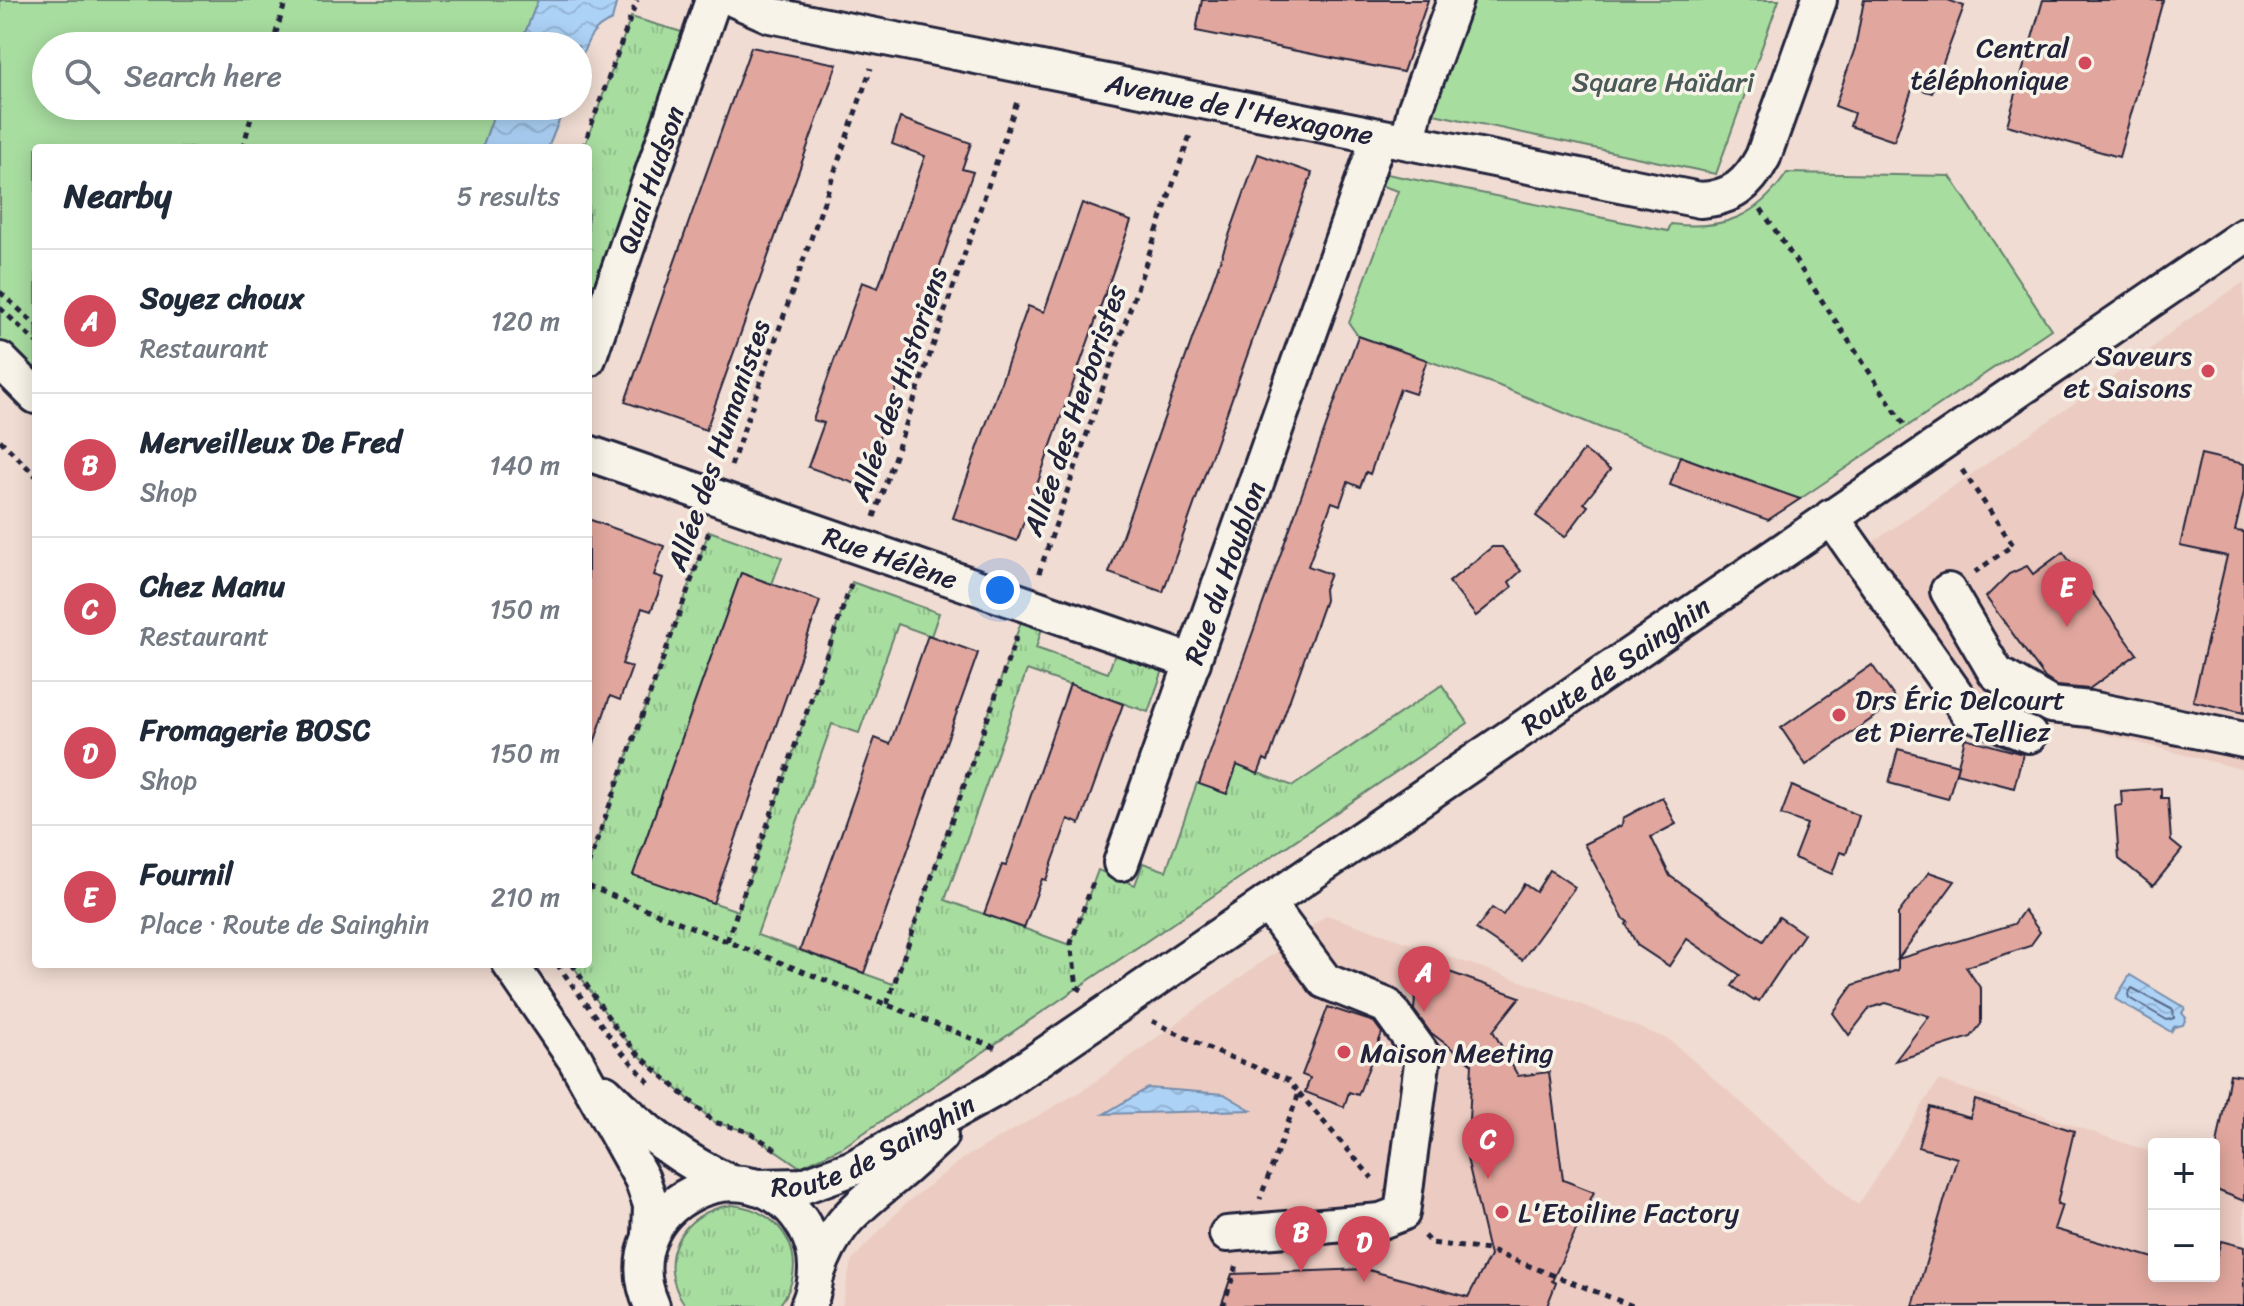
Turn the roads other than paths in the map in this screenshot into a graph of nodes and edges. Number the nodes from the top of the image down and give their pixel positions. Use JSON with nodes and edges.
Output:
{"nodes":[{"id":1,"x":713,"y":0,"type":"edge"},
{"id":2,"x":736,"y":0,"type":"edge"},
{"id":3,"x":1455,"y":0,"type":"edge"},
{"id":4,"x":1819,"y":0,"type":"edge"},
{"id":5,"x":1393,"y":139,"type":"junction"},
{"id":6,"x":2244,"y":236,"type":"edge"},
{"id":7,"x":592,"y":348,"type":"edge"},
{"id":8,"x":0,"y":360,"type":"edge"},
{"id":9,"x":32,"y":392,"type":"edge"},
{"id":10,"x":592,"y":454,"type":"edge"},
{"id":11,"x":1831,"y":517,"type":"junction"},
{"id":12,"x":1948,"y":591,"type":"road end"},
{"id":13,"x":1193,"y":662,"type":"junction"},
{"id":14,"x":2029,"y":735,"type":"dead end"},
{"id":15,"x":2244,"y":740,"type":"edge"},
{"id":16,"x":1121,"y":863,"type":"road end"},
{"id":17,"x":1267,"y":903,"type":"junction"},
{"id":18,"x":513,"y":968,"type":"edge"},
{"id":19,"x":575,"y":1059,"type":"junction"},
{"id":20,"x":988,"y":1094,"type":"junction"},
{"id":21,"x":743,"y":1185,"type":"junction"},
{"id":22,"x":1238,"y":1234,"type":"road end"},
{"id":23,"x":647,"y":1249,"type":"junction"},
{"id":24,"x":811,"y":1297,"type":"edge"},
{"id":25,"x":625,"y":1306,"type":"edge"},
{"id":26,"x":652,"y":1306,"type":"edge"}],
"edges":[{"from":1,"to":7,"type":"street","name":"Quai Hudson"},
{"from":2,"to":5,"type":"street","name":"Avenue de l'Hexagone"},
{"from":3,"to":5,"type":"street","name":"Rue du Houblon"},
{"from":4,"to":5,"type":"street","name":"Avenue de l'Hexagone"},
{"from":5,"to":13,"type":"street","name":"Rue du Houblon"},
{"from":6,"to":11,"type":"street","name":"Route de Sainghin"},
{"from":8,"to":9,"type":"street"},
{"from":10,"to":13,"type":"street","name":"Rue Hélène"},
{"from":11,"to":14,"type":"street"},
{"from":11,"to":17,"type":"street","name":"Route de Sainghin"},
{"from":12,"to":15,"type":"street"},
{"from":13,"to":16,"type":"street","name":"Rue du Houblon"},
{"from":17,"to":20,"type":"street","name":"Route de Sainghin"},
{"from":17,"to":22,"type":"street"},
{"from":18,"to":19,"type":"street"},
{"from":19,"to":21,"type":"street"},
{"from":19,"to":23,"type":"street"},
{"from":20,"to":21,"type":"street","name":"Route de Sainghin"},
{"from":20,"to":24,"type":"street","name":"Route de Sainghin"},
{"from":21,"to":23,"type":"street","name":"Route de Sainghin"},
{"from":21,"to":24,"type":"street"},
{"from":23,"to":25,"type":"street"},
{"from":23,"to":26,"type":"street"}]}
